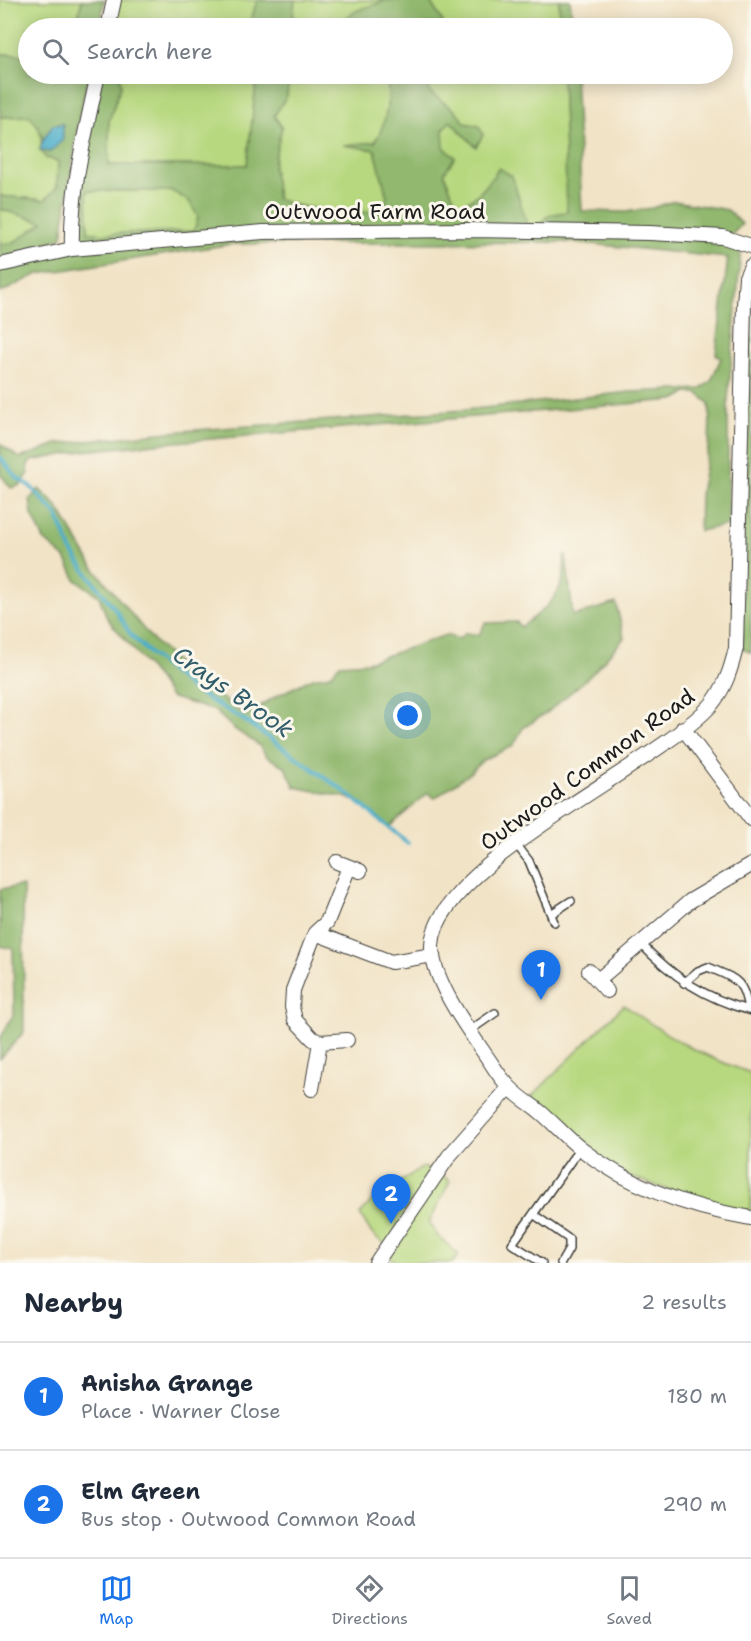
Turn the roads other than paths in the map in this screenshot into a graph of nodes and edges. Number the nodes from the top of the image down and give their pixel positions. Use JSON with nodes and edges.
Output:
{"nodes":[{"id":1,"x":114,"y":0,"type":"edge"},
{"id":2,"x":110,"y":18,"type":"edge"},
{"id":3,"x":96,"y":84,"type":"edge"},
{"id":4,"x":751,"y":246,"type":"edge"},
{"id":5,"x":72,"y":249,"type":"junction"},
{"id":6,"x":0,"y":265,"type":"edge"},
{"id":7,"x":751,"y":266,"type":"edge"},
{"id":8,"x":683,"y":728,"type":"junction"},
{"id":9,"x":751,"y":819,"type":"edge"},
{"id":10,"x":516,"y":844,"type":"junction"},
{"id":11,"x":751,"y":865,"type":"edge"},
{"id":12,"x":349,"y":867,"type":"dead end"},
{"id":13,"x":571,"y":900,"type":"dead end"},
{"id":14,"x":551,"y":914,"type":"junction"},
{"id":15,"x":554,"y":922,"type":"dead end"},
{"id":16,"x":315,"y":933,"type":"junction"},
{"id":17,"x":639,"y":942,"type":"junction"},
{"id":18,"x":433,"y":955,"type":"junction"},
{"id":19,"x":684,"y":983,"type":"junction"},
{"id":20,"x":607,"y":991,"type":"dead end"},
{"id":21,"x":749,"y":1011,"type":"edge"},
{"id":22,"x":495,"y":1013,"type":"dead end"},
{"id":23,"x":469,"y":1031,"type":"junction"},
{"id":24,"x":347,"y":1040,"type":"dead end"},
{"id":25,"x":320,"y":1042,"type":"junction"},
{"id":26,"x":312,"y":1089,"type":"dead end"},
{"id":27,"x":508,"y":1089,"type":"junction"},
{"id":28,"x":580,"y":1148,"type":"junction"},
{"id":29,"x":533,"y":1214,"type":"junction"},
{"id":30,"x":751,"y":1218,"type":"edge"},
{"id":31,"x":376,"y":1263,"type":"edge"},
{"id":32,"x":542,"y":1263,"type":"edge"},
{"id":33,"x":561,"y":1263,"type":"edge"}],
"edges":[{"from":1,"to":2,"type":"street"},
{"from":3,"to":5,"type":"street"},
{"from":4,"to":5,"type":"street","name":"Outwood Farm Road"},
{"from":5,"to":6,"type":"street","name":"Outwood Farm Road"},
{"from":7,"to":8,"type":"street","name":"Outwood Common Road"},
{"from":8,"to":9,"type":"street"},
{"from":8,"to":10,"type":"street","name":"Outwood Common Road"},
{"from":10,"to":14,"type":"lane"},
{"from":10,"to":18,"type":"street","name":"Outwood Common Road"},
{"from":11,"to":17,"type":"street"},
{"from":12,"to":16,"type":"street"},
{"from":13,"to":14,"type":"lane"},
{"from":14,"to":15,"type":"lane"},
{"from":16,"to":18,"type":"street"},
{"from":16,"to":25,"type":"street"},
{"from":17,"to":19,"type":"lane"},
{"from":17,"to":20,"type":"street"},
{"from":18,"to":23,"type":"street","name":"Outwood Common Road"},
{"from":19,"to":21,"type":"lane"},
{"from":19,"to":21,"type":"lane"},
{"from":22,"to":23,"type":"lane"},
{"from":23,"to":27,"type":"street","name":"Outwood Common Road"},
{"from":24,"to":25,"type":"street"},
{"from":25,"to":26,"type":"street"},
{"from":27,"to":28,"type":"street"},
{"from":27,"to":31,"type":"street"},
{"from":28,"to":29,"type":"lane"},
{"from":28,"to":30,"type":"street"},
{"from":29,"to":32,"type":"lane"},
{"from":29,"to":33,"type":"lane"}]}
